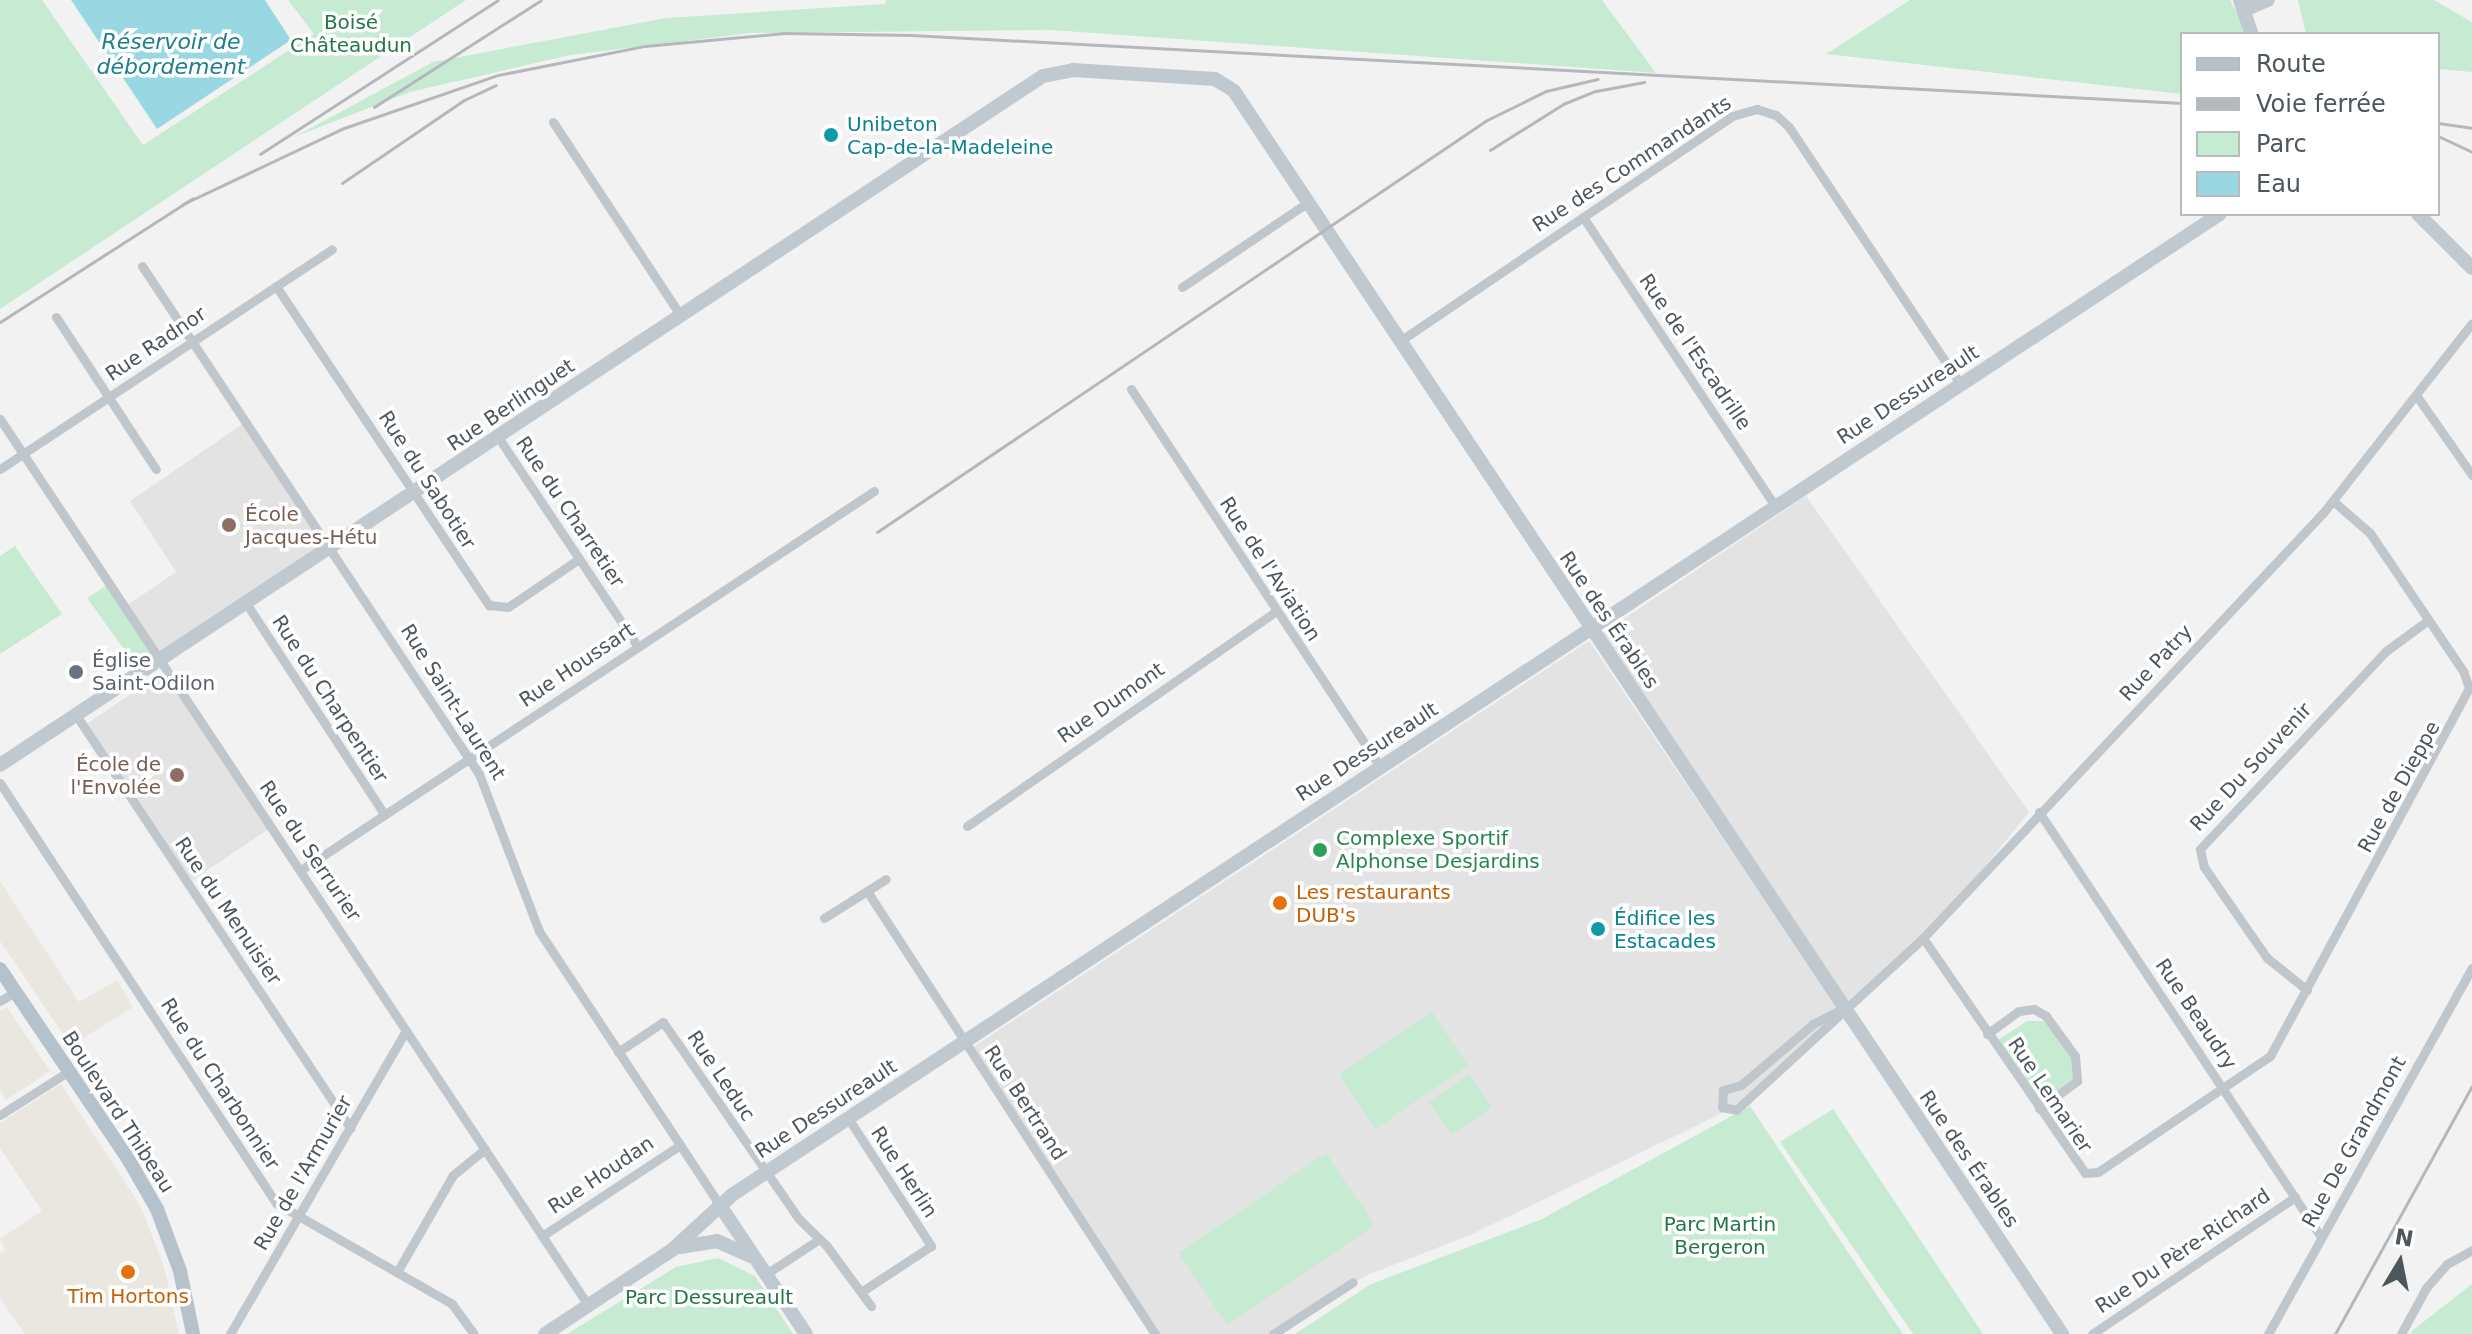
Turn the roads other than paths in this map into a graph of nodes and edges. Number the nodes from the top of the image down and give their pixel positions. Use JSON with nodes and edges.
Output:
{"nodes":[{"id":1,"x":2268,"y":0,"type":"edge"},
{"id":2,"x":2242,"y":5,"type":"edge"},
{"id":3,"x":2251,"y":32,"type":"edge"},
{"id":4,"x":1043,"y":76,"type":"joint"},
{"id":5,"x":553,"y":122,"type":"dead end"},
{"id":6,"x":1307,"y":203,"type":"junction"},
{"id":7,"x":2217,"y":216,"type":"edge"},
{"id":8,"x":2420,"y":216,"type":"edge"},
{"id":9,"x":1583,"y":217,"type":"junction"},
{"id":10,"x":332,"y":249,"type":"dead end"},
{"id":11,"x":142,"y":266,"type":"dead end"},
{"id":12,"x":2472,"y":268,"type":"edge"},
{"id":13,"x":276,"y":286,"type":"junction"},
{"id":14,"x":1182,"y":287,"type":"dead end"},
{"id":15,"x":681,"y":316,"type":"junction"},
{"id":16,"x":56,"y":317,"type":"dead end"},
{"id":17,"x":2472,"y":323,"type":"edge"},
{"id":18,"x":1400,"y":341,"type":"junction"},
{"id":19,"x":192,"y":342,"type":"junction"},
{"id":20,"x":1961,"y":385,"type":"junction"},
{"id":21,"x":1131,"y":389,"type":"dead end"},
{"id":22,"x":2416,"y":395,"type":"junction"},
{"id":23,"x":109,"y":397,"type":"junction"},
{"id":24,"x":0,"y":419,"type":"edge"},
{"id":25,"x":498,"y":437,"type":"junction"},
{"id":26,"x":23,"y":453,"type":"junction"},
{"id":27,"x":0,"y":469,"type":"edge"},
{"id":28,"x":156,"y":469,"type":"dead end"},
{"id":29,"x":2472,"y":475,"type":"edge"},
{"id":30,"x":874,"y":491,"type":"dead end"},
{"id":31,"x":414,"y":493,"type":"junction"},
{"id":32,"x":2333,"y":501,"type":"junction"},
{"id":33,"x":1776,"y":507,"type":"junction"},
{"id":34,"x":330,"y":548,"type":"junction"},
{"id":35,"x":579,"y":559,"type":"junction"},
{"id":36,"x":246,"y":603,"type":"junction"},
{"id":37,"x":1276,"y":611,"type":"junction"},
{"id":38,"x":2427,"y":621,"type":"junction"},
{"id":39,"x":1591,"y":629,"type":"junction"},
{"id":40,"x":638,"y":647,"type":"junction"},
{"id":41,"x":160,"y":660,"type":"junction"},
{"id":42,"x":76,"y":715,"type":"junction"},
{"id":43,"x":469,"y":758,"type":"junction"},
{"id":44,"x":0,"y":765,"type":"edge"},
{"id":45,"x":1380,"y":767,"type":"junction"},
{"id":46,"x":0,"y":783,"type":"edge"},
{"id":47,"x":2039,"y":812,"type":"junction"},
{"id":48,"x":384,"y":814,"type":"junction"},
{"id":49,"x":967,"y":826,"type":"dead end"},
{"id":50,"x":301,"y":870,"type":"junction"},
{"id":51,"x":886,"y":879,"type":"dead end"},
{"id":52,"x":867,"y":891,"type":"junction"},
{"id":53,"x":824,"y":918,"type":"dead end"},
{"id":54,"x":1923,"y":938,"type":"junction"},
{"id":55,"x":2472,"y":968,"type":"edge"},
{"id":56,"x":0,"y":969,"type":"edge"},
{"id":57,"x":2307,"y":990,"type":"junction"},
{"id":58,"x":15,"y":992,"type":"junction"},
{"id":59,"x":0,"y":1001,"type":"edge"},
{"id":60,"x":1844,"y":1008,"type":"junction"},
{"id":61,"x":406,"y":1030,"type":"junction"},
{"id":62,"x":1987,"y":1034,"type":"junction"},
{"id":63,"x":964,"y":1042,"type":"junction"},
{"id":64,"x":618,"y":1052,"type":"junction"},
{"id":65,"x":69,"y":1071,"type":"junction"},
{"id":66,"x":2224,"y":1089,"type":"junction"},
{"id":67,"x":2039,"y":1109,"type":"junction"},
{"id":68,"x":0,"y":1115,"type":"edge"},
{"id":69,"x":848,"y":1118,"type":"junction"},
{"id":70,"x":350,"y":1128,"type":"junction"},
{"id":71,"x":680,"y":1145,"type":"junction"},
{"id":72,"x":485,"y":1149,"type":"junction"},
{"id":73,"x":766,"y":1172,"type":"junction"},
{"id":74,"x":2295,"y":1197,"type":"junction"},
{"id":75,"x":719,"y":1204,"type":"junction"},
{"id":76,"x":298,"y":1218,"type":"junction"},
{"id":77,"x":542,"y":1236,"type":"junction"},
{"id":78,"x":2321,"y":1237,"type":"junction"},
{"id":79,"x":818,"y":1240,"type":"junction"},
{"id":80,"x":672,"y":1250,"type":"junction"},
{"id":81,"x":2472,"y":1250,"type":"edge"},
{"id":82,"x":763,"y":1269,"type":"junction"},
{"id":83,"x":397,"y":1272,"type":"junction"},
{"id":84,"x":1353,"y":1282,"type":"dead end"},
{"id":85,"x":861,"y":1292,"type":"junction"},
{"id":86,"x":588,"y":1305,"type":"junction"},
{"id":87,"x":871,"y":1306,"type":"dead end"},
{"id":88,"x":193,"y":1334,"type":"edge"},
{"id":89,"x":230,"y":1334,"type":"edge"},
{"id":90,"x":474,"y":1334,"type":"edge"},
{"id":91,"x":545,"y":1334,"type":"edge"},
{"id":92,"x":806,"y":1334,"type":"edge"},
{"id":93,"x":1155,"y":1334,"type":"edge"},
{"id":94,"x":1273,"y":1334,"type":"edge"},
{"id":95,"x":2062,"y":1334,"type":"edge"},
{"id":96,"x":2092,"y":1334,"type":"edge"},
{"id":97,"x":2268,"y":1334,"type":"edge"},
{"id":98,"x":2401,"y":1334,"type":"edge"}],
"edges":[{"from":1,"to":2,"type":"street"},
{"from":2,"to":3,"type":"street"},
{"from":4,"to":6,"type":"street","name":"Rue des Érables"},
{"from":4,"to":15,"type":"street","name":"Rue Berlinguet"},
{"from":5,"to":15,"type":"street"},
{"from":6,"to":14,"type":"street"},
{"from":6,"to":18,"type":"street","name":"Rue des Érables"},
{"from":7,"to":20,"type":"street","name":"Rue Dessureault"},
{"from":8,"to":12,"type":"street"},
{"from":9,"to":18,"type":"street","name":"Rue des Commandants"},
{"from":9,"to":20,"type":"street","name":"Rue des Commandants"},
{"from":9,"to":33,"type":"street","name":"Rue de l'Escadrille"},
{"from":10,"to":13,"type":"street","name":"Rue Radnor"},
{"from":11,"to":19,"type":"street","name":"Rue Saint-Laurent"},
{"from":13,"to":19,"type":"street","name":"Rue Radnor"},
{"from":13,"to":31,"type":"street","name":"Rue du Sabotier"},
{"from":15,"to":25,"type":"street","name":"Rue Berlinguet"},
{"from":16,"to":23,"type":"street"},
{"from":17,"to":22,"type":"street","name":"Rue Patry"},
{"from":18,"to":39,"type":"street","name":"Rue des Érables"},
{"from":19,"to":23,"type":"street","name":"Rue Radnor"},
{"from":19,"to":34,"type":"street","name":"Rue Saint-Laurent"},
{"from":20,"to":33,"type":"street","name":"Rue Dessureault"},
{"from":21,"to":37,"type":"street","name":"Rue de l'Aviation"},
{"from":22,"to":29,"type":"street"},
{"from":22,"to":32,"type":"street","name":"Rue Patry"},
{"from":23,"to":26,"type":"street","name":"Rue Radnor"},
{"from":23,"to":28,"type":"street"},
{"from":24,"to":26,"type":"street","name":"Rue du Serrurier"},
{"from":25,"to":31,"type":"street","name":"Rue Berlinguet"},
{"from":25,"to":35,"type":"street","name":"Rue du Charretier"},
{"from":26,"to":27,"type":"street","name":"Rue Radnor"},
{"from":26,"to":41,"type":"street","name":"Rue du Serrurier"},
{"from":30,"to":40,"type":"street","name":"Rue Houssart"},
{"from":31,"to":34,"type":"street","name":"Rue Berlinguet"},
{"from":31,"to":35,"type":"street","name":"Rue du Sabotier"},
{"from":32,"to":38,"type":"street","name":"Rue de Dieppe"},
{"from":32,"to":47,"type":"street","name":"Rue Patry"},
{"from":33,"to":39,"type":"street","name":"Rue Dessureault"},
{"from":34,"to":36,"type":"street","name":"Rue Berlinguet"},
{"from":34,"to":43,"type":"street","name":"Rue Saint-Laurent"},
{"from":35,"to":40,"type":"street","name":"Rue du Charretier"},
{"from":36,"to":41,"type":"street","name":"Rue Berlinguet"},
{"from":36,"to":48,"type":"street","name":"Rue du Charpentier"},
{"from":37,"to":45,"type":"street","name":"Rue de l'Aviation"},
{"from":37,"to":49,"type":"street","name":"Rue Dumont"},
{"from":38,"to":57,"type":"street","name":"Rue de Dieppe"},
{"from":38,"to":57,"type":"street","name":"Rue Du Souvenir"},
{"from":39,"to":45,"type":"street","name":"Rue Dessureault"},
{"from":39,"to":60,"type":"street","name":"Rue des Érables"},
{"from":40,"to":43,"type":"street","name":"Rue Houssart"},
{"from":41,"to":42,"type":"street","name":"Rue Berlinguet"},
{"from":41,"to":50,"type":"street","name":"Rue du Serrurier"},
{"from":42,"to":44,"type":"street","name":"Rue Berlinguet"},
{"from":42,"to":70,"type":"street","name":"Rue du Menuisier"},
{"from":43,"to":48,"type":"street","name":"Rue Houssart"},
{"from":43,"to":64,"type":"street","name":"Rue Saint-Laurent"},
{"from":45,"to":63,"type":"street","name":"Rue Dessureault"},
{"from":46,"to":76,"type":"street","name":"Rue du Charbonnier"},
{"from":47,"to":54,"type":"street","name":"Rue Patry"},
{"from":47,"to":66,"type":"street","name":"Rue Beaudry"},
{"from":48,"to":50,"type":"street","name":"Rue Houssart"},
{"from":50,"to":61,"type":"street","name":"Rue du Serrurier"},
{"from":51,"to":52,"type":"street"},
{"from":52,"to":53,"type":"street"},
{"from":52,"to":63,"type":"street","name":"Rue Bertrand"},
{"from":54,"to":60,"type":"street","name":"Rue Patry"},
{"from":54,"to":62,"type":"street","name":"Rue Lemarier"},
{"from":55,"to":78,"type":"street","name":"Rue De Grandmont"},
{"from":56,"to":58,"type":"main road","name":"Boulevard Thibeau"},
{"from":57,"to":66,"type":"street","name":"Rue de Dieppe"},
{"from":58,"to":59,"type":"street"},
{"from":58,"to":65,"type":"main road","name":"Boulevard Thibeau"},
{"from":60,"to":60,"type":"street","name":"Rue Patry"},
{"from":60,"to":95,"type":"street","name":"Rue des Érables"},
{"from":61,"to":70,"type":"street","name":"Rue de l'Armurier"},
{"from":61,"to":72,"type":"street","name":"Rue du Serrurier"},
{"from":62,"to":67,"type":"street","name":"Rue Lemarier"},
{"from":62,"to":67,"type":"street"},
{"from":63,"to":69,"type":"street","name":"Rue Dessureault"},
{"from":63,"to":93,"type":"street","name":"Rue Bertrand"},
{"from":64,"to":71,"type":"street","name":"Rue Saint-Laurent"},
{"from":64,"to":73,"type":"street","name":"Rue Leduc"},
{"from":65,"to":68,"type":"street"},
{"from":65,"to":88,"type":"main road","name":"Boulevard Thibeau"},
{"from":66,"to":67,"type":"street","name":"Rue Lemarier"},
{"from":66,"to":74,"type":"street","name":"Rue Beaudry"},
{"from":69,"to":73,"type":"street","name":"Rue Dessureault"},
{"from":69,"to":85,"type":"street","name":"Rue Herlin"},
{"from":70,"to":76,"type":"street","name":"Rue de l'Armurier"},
{"from":71,"to":75,"type":"street","name":"Rue Saint-Laurent"},
{"from":71,"to":77,"type":"street","name":"Rue Houdan"},
{"from":72,"to":77,"type":"street","name":"Rue du Serrurier"},
{"from":72,"to":83,"type":"street"},
{"from":73,"to":75,"type":"street","name":"Rue Dessureault"},
{"from":73,"to":79,"type":"street","name":"Rue Leduc"},
{"from":74,"to":78,"type":"street","name":"Rue Beaudry"},
{"from":74,"to":96,"type":"street","name":"Rue Du Père-Richard"},
{"from":75,"to":80,"type":"street","name":"Rue Dessureault"},
{"from":75,"to":82,"type":"street","name":"Rue Saint-Laurent"},
{"from":76,"to":83,"type":"street","name":"Rue du Charbonnier"},
{"from":76,"to":89,"type":"street","name":"Rue de l'Armurier"},
{"from":77,"to":86,"type":"street","name":"Rue du Serrurier"},
{"from":78,"to":97,"type":"street","name":"Rue De Grandmont"},
{"from":79,"to":82,"type":"street"},
{"from":79,"to":85,"type":"street","name":"Rue Leduc"},
{"from":80,"to":82,"type":"street"},
{"from":80,"to":86,"type":"street","name":"Rue Dessureault"},
{"from":81,"to":98,"type":"street"},
{"from":82,"to":92,"type":"street","name":"Rue Saint-Laurent"},
{"from":83,"to":90,"type":"street","name":"Rue du Charbonnier"},
{"from":84,"to":94,"type":"street"},
{"from":85,"to":87,"type":"street","name":"Rue Leduc"},
{"from":86,"to":91,"type":"street","name":"Rue Dessureault"}]}
